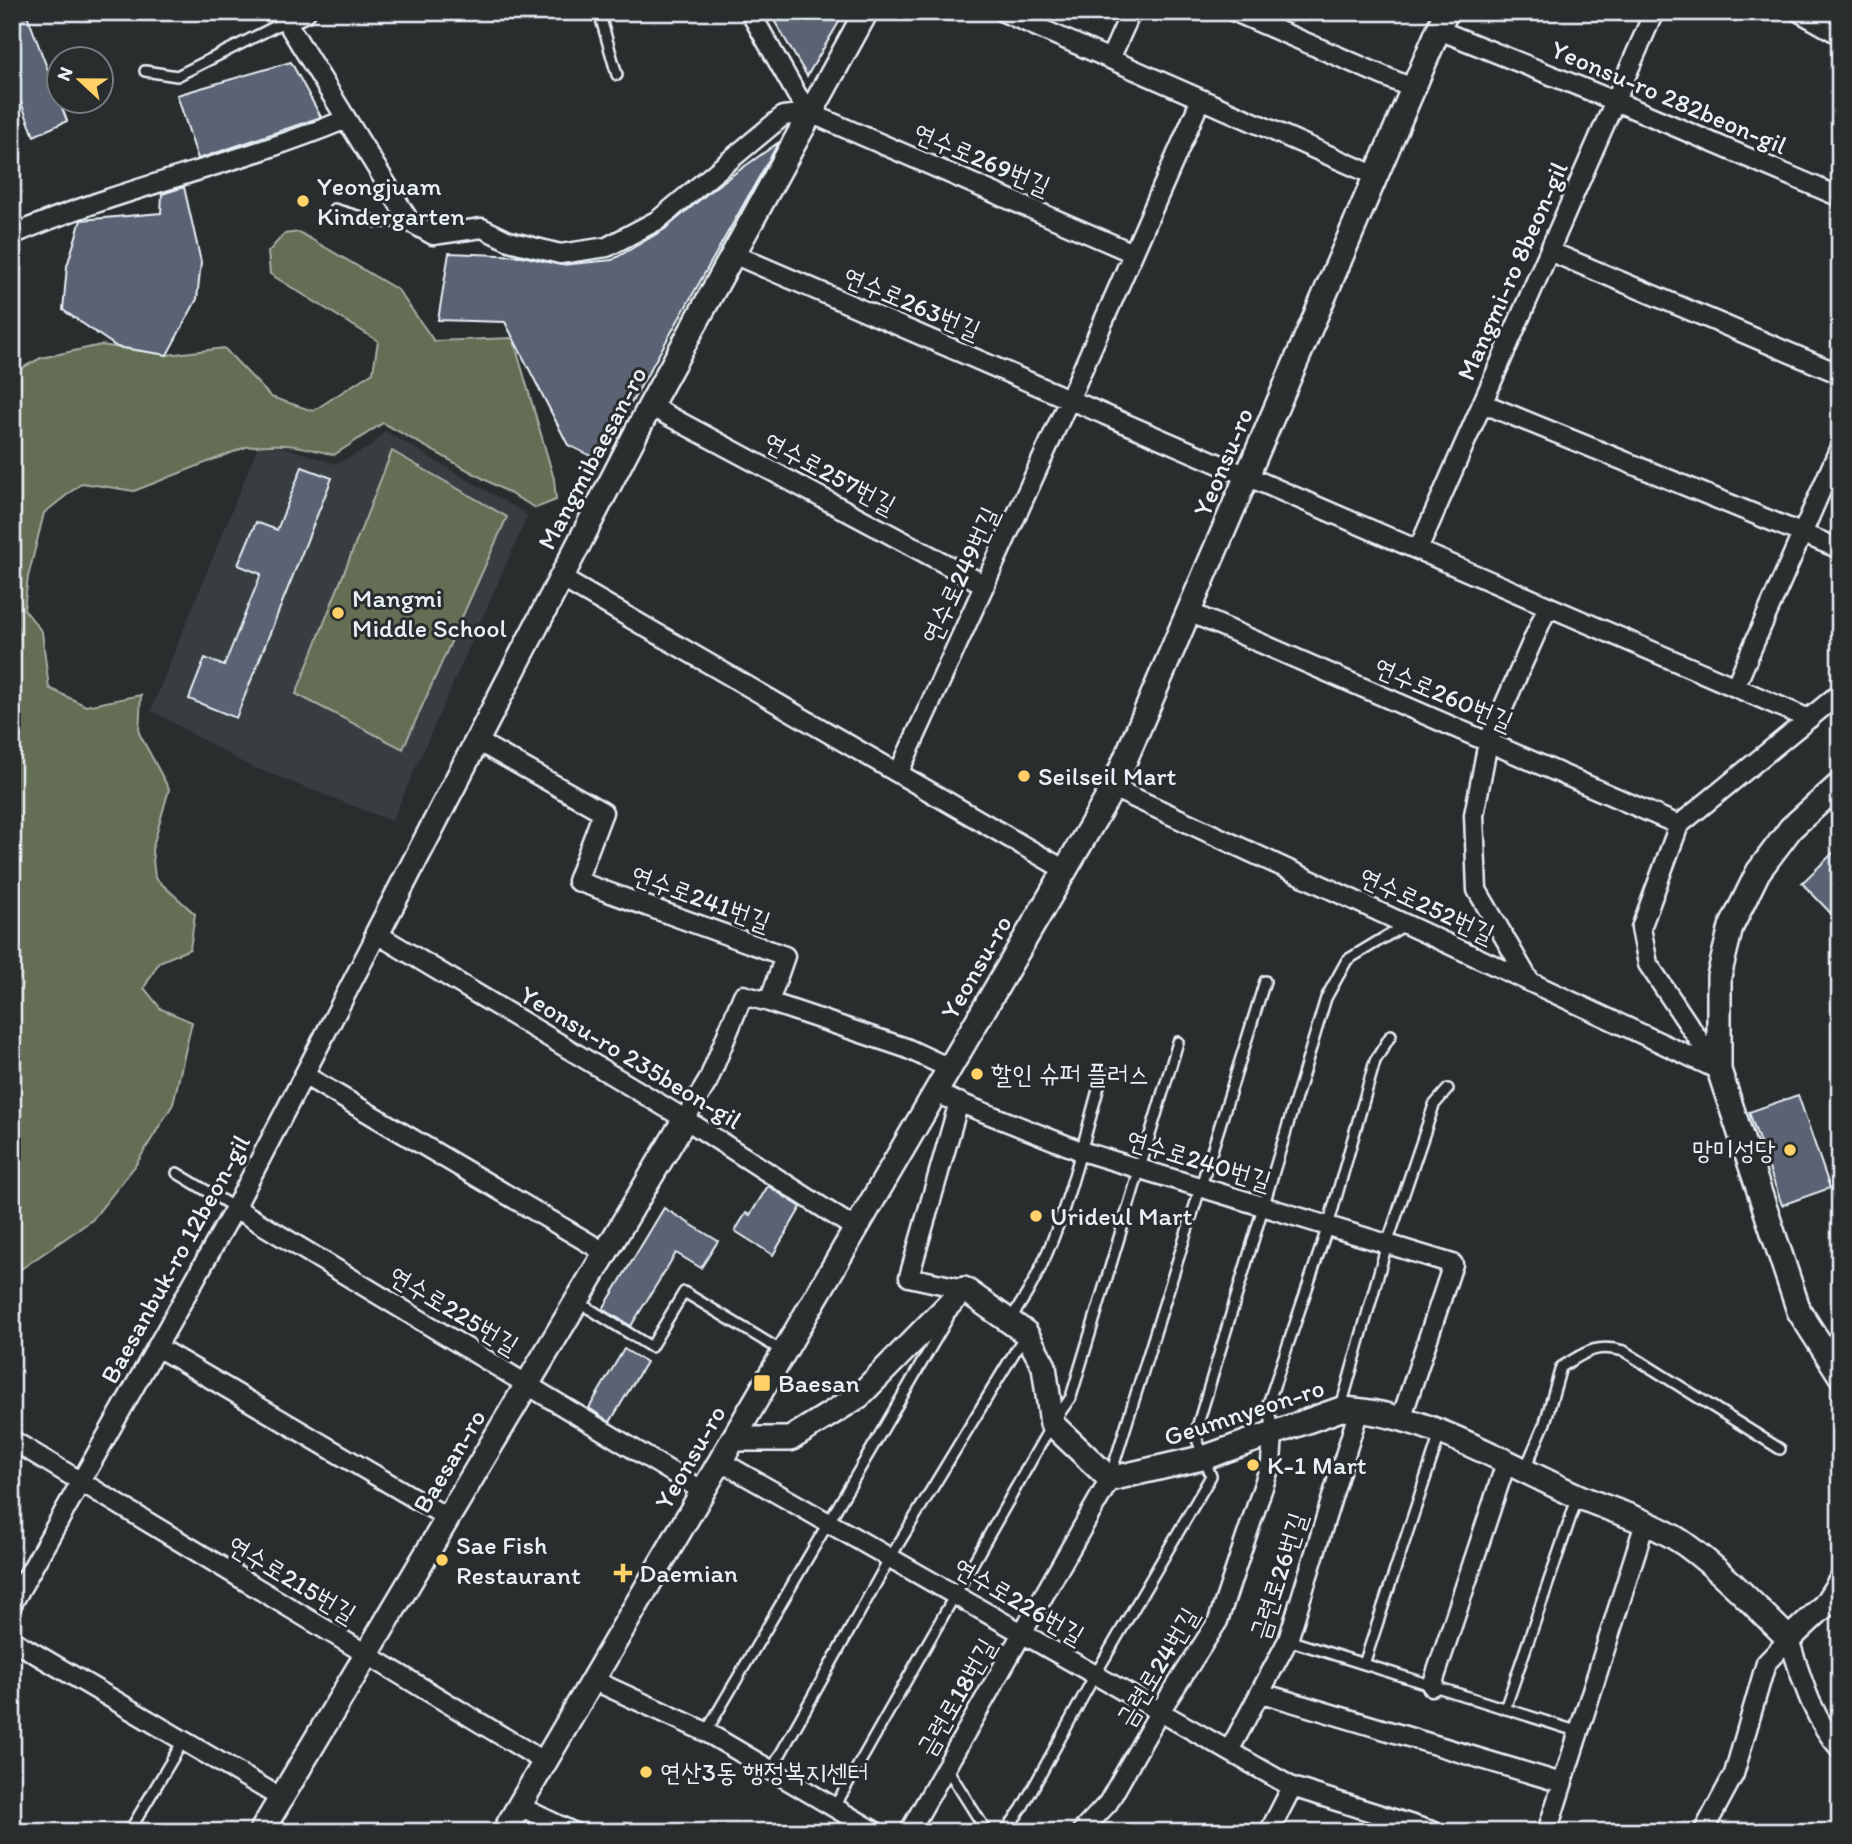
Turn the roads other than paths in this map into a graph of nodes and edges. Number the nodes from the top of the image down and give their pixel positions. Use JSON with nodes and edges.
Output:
{"nodes":[{"id":1,"x":306,"y":12,"type":"edge"},
{"id":2,"x":599,"y":12,"type":"edge"},
{"id":3,"x":751,"y":12,"type":"edge"},
{"id":4,"x":866,"y":12,"type":"edge"},
{"id":5,"x":1003,"y":12,"type":"edge"},
{"id":6,"x":1131,"y":12,"type":"edge"},
{"id":7,"x":1235,"y":12,"type":"edge"},
{"id":8,"x":1654,"y":12,"type":"edge"},
{"id":9,"x":1799,"y":12,"type":"edge"},
{"id":10,"x":1441,"y":18,"type":"edge"},
{"id":11,"x":286,"y":21,"type":"junction"},
{"id":12,"x":1840,"y":35,"type":"edge"},
{"id":13,"x":1110,"y":60,"type":"junction"},
{"id":14,"x":145,"y":71,"type":"dead end"},
{"id":15,"x":617,"y":75,"type":"dead end"},
{"id":16,"x":1413,"y":89,"type":"junction"},
{"id":17,"x":1201,"y":99,"type":"junction"},
{"id":18,"x":1615,"y":101,"type":"junction"},
{"id":19,"x":810,"y":113,"type":"junction"},
{"id":20,"x":344,"y":120,"type":"junction"},
{"id":21,"x":1376,"y":176,"type":"junction"},
{"id":22,"x":1840,"y":197,"type":"edge"},
{"id":23,"x":334,"y":209,"type":"dead end"},
{"id":24,"x":410,"y":222,"type":"junction"},
{"id":25,"x":12,"y":235,"type":"edge"},
{"id":26,"x":1549,"y":251,"type":"junction"},
{"id":27,"x":1133,"y":253,"type":"junction"},
{"id":28,"x":733,"y":254,"type":"junction"},
{"id":29,"x":1840,"y":374,"type":"edge"},
{"id":30,"x":1069,"y":400,"type":"junction"},
{"id":31,"x":1482,"y":403,"type":"junction"},
{"id":32,"x":650,"y":406,"type":"junction"},
{"id":33,"x":1840,"y":447,"type":"edge"},
{"id":34,"x":1247,"y":477,"type":"junction"},
{"id":35,"x":1801,"y":533,"type":"junction"},
{"id":36,"x":1840,"y":549,"type":"edge"},
{"id":37,"x":1418,"y":550,"type":"junction"},
{"id":38,"x":561,"y":578,"type":"junction"},
{"id":39,"x":985,"y":585,"type":"junction"},
{"id":40,"x":1548,"y":606,"type":"junction"},
{"id":41,"x":1189,"y":612,"type":"junction"},
{"id":42,"x":1735,"y":687,"type":"junction"},
{"id":43,"x":1840,"y":694,"type":"edge"},
{"id":44,"x":1809,"y":719,"type":"junction"},
{"id":45,"x":477,"y":741,"type":"junction"},
{"id":46,"x":1488,"y":742,"type":"junction"},
{"id":47,"x":899,"y":772,"type":"junction"},
{"id":48,"x":1840,"y":784,"type":"edge"},
{"id":49,"x":1113,"y":788,"type":"junction"},
{"id":50,"x":1679,"y":825,"type":"junction"},
{"id":51,"x":1065,"y":870,"type":"junction"},
{"id":52,"x":1406,"y":924,"type":"junction"},
{"id":53,"x":377,"y":934,"type":"junction"},
{"id":54,"x":1265,"y":981,"type":"dead end"},
{"id":55,"x":1530,"y":982,"type":"junction"},
{"id":56,"x":769,"y":1002,"type":"junction"},
{"id":57,"x":1391,"y":1035,"type":"dead end"},
{"id":58,"x":1178,"y":1042,"type":"dead end"},
{"id":59,"x":949,"y":1068,"type":"junction"},
{"id":60,"x":1719,"y":1070,"type":"junction"},
{"id":61,"x":1103,"y":1072,"type":"dead end"},
{"id":62,"x":304,"y":1075,"type":"junction"},
{"id":63,"x":1448,"y":1089,"type":"dead end"},
{"id":64,"x":935,"y":1093,"type":"junction"},
{"id":65,"x":958,"y":1102,"type":"junction"},
{"id":66,"x":685,"y":1119,"type":"junction"},
{"id":67,"x":1081,"y":1151,"type":"junction"},
{"id":68,"x":1139,"y":1168,"type":"junction"},
{"id":69,"x":177,"y":1173,"type":"dead end"},
{"id":70,"x":1199,"y":1187,"type":"junction"},
{"id":71,"x":1263,"y":1206,"type":"junction"},
{"id":72,"x":235,"y":1208,"type":"junction"},
{"id":73,"x":1328,"y":1226,"type":"junction"},
{"id":74,"x":856,"y":1229,"type":"junction"},
{"id":75,"x":1387,"y":1244,"type":"junction"},
{"id":76,"x":606,"y":1253,"type":"junction"},
{"id":77,"x":964,"y":1289,"type":"junction"},
{"id":78,"x":577,"y":1301,"type":"junction"},
{"id":79,"x":1017,"y":1327,"type":"junction"},
{"id":80,"x":157,"y":1347,"type":"junction"},
{"id":81,"x":784,"y":1352,"type":"junction"},
{"id":82,"x":1840,"y":1375,"type":"edge"},
{"id":83,"x":527,"y":1385,"type":"junction"},
{"id":84,"x":1350,"y":1409,"type":"junction"},
{"id":85,"x":1401,"y":1419,"type":"junction"},
{"id":86,"x":1052,"y":1424,"type":"junction"},
{"id":87,"x":1273,"y":1434,"type":"junction"},
{"id":88,"x":1440,"y":1434,"type":"junction"},
{"id":89,"x":733,"y":1439,"type":"junction"},
{"id":90,"x":12,"y":1440,"type":"edge"},
{"id":91,"x":1780,"y":1449,"type":"dead end"},
{"id":92,"x":1206,"y":1457,"type":"junction"},
{"id":93,"x":720,"y":1461,"type":"junction"},
{"id":94,"x":1516,"y":1464,"type":"junction"},
{"id":95,"x":1110,"y":1479,"type":"junction"},
{"id":96,"x":81,"y":1482,"type":"junction"},
{"id":97,"x":703,"y":1491,"type":"junction"},
{"id":98,"x":1578,"y":1496,"type":"junction"},
{"id":99,"x":448,"y":1518,"type":"junction"},
{"id":100,"x":828,"y":1522,"type":"junction"},
{"id":101,"x":1645,"y":1523,"type":"junction"},
{"id":102,"x":890,"y":1558,"type":"junction"},
{"id":103,"x":1840,"y":1582,"type":"edge"},
{"id":104,"x":956,"y":1595,"type":"junction"},
{"id":105,"x":12,"y":1604,"type":"edge"},
{"id":106,"x":1022,"y":1633,"type":"junction"},
{"id":107,"x":1789,"y":1639,"type":"junction"},
{"id":108,"x":12,"y":1640,"type":"edge"},
{"id":109,"x":1288,"y":1640,"type":"junction"},
{"id":110,"x":367,"y":1654,"type":"junction"},
{"id":111,"x":1364,"y":1664,"type":"junction"},
{"id":112,"x":1095,"y":1675,"type":"junction"},
{"id":113,"x":593,"y":1680,"type":"junction"},
{"id":114,"x":1432,"y":1686,"type":"junction"},
{"id":115,"x":1262,"y":1693,"type":"junction"},
{"id":116,"x":1505,"y":1709,"type":"junction"},
{"id":117,"x":1160,"y":1711,"type":"junction"},
{"id":118,"x":706,"y":1732,"type":"junction"},
{"id":119,"x":1579,"y":1732,"type":"junction"},
{"id":120,"x":183,"y":1741,"type":"junction"},
{"id":121,"x":1840,"y":1749,"type":"edge"},
{"id":122,"x":1229,"y":1751,"type":"junction"},
{"id":123,"x":545,"y":1762,"type":"junction"},
{"id":124,"x":946,"y":1768,"type":"junction"},
{"id":125,"x":771,"y":1771,"type":"junction"},
{"id":126,"x":1563,"y":1783,"type":"junction"},
{"id":127,"x":1292,"y":1787,"type":"junction"},
{"id":128,"x":281,"y":1798,"type":"junction"},
{"id":129,"x":519,"y":1806,"type":"junction"},
{"id":130,"x":834,"y":1808,"type":"junction"},
{"id":131,"x":129,"y":1832,"type":"edge"},
{"id":132,"x":261,"y":1832,"type":"edge"},
{"id":133,"x":504,"y":1832,"type":"edge"},
{"id":134,"x":573,"y":1832,"type":"edge"},
{"id":135,"x":876,"y":1832,"type":"edge"},
{"id":136,"x":909,"y":1832,"type":"edge"},
{"id":137,"x":987,"y":1832,"type":"edge"},
{"id":138,"x":1005,"y":1832,"type":"edge"},
{"id":139,"x":1080,"y":1832,"type":"edge"},
{"id":140,"x":1269,"y":1832,"type":"edge"},
{"id":141,"x":1435,"y":1832,"type":"edge"},
{"id":142,"x":1547,"y":1832,"type":"edge"},
{"id":143,"x":1703,"y":1832,"type":"edge"}],
"edges":[{"from":1,"to":11,"type":"street"},
{"from":2,"to":15,"type":"lane"},
{"from":3,"to":19,"type":"street"},
{"from":4,"to":19,"type":"street","name":"Mangmibaesan-ro"},
{"from":5,"to":13,"type":"street"},
{"from":6,"to":13,"type":"street"},
{"from":7,"to":16,"type":"street"},
{"from":8,"to":18,"type":"street","name":"Mangmi-ro 8beon-gil"},
{"from":9,"to":12,"type":"street"},
{"from":10,"to":16,"type":"street","name":"Yeonsu-ro"},
{"from":10,"to":18,"type":"street","name":"Yeonsu-ro 282beon-gil"},
{"from":11,"to":14,"type":"lane"},
{"from":11,"to":20,"type":"street"},
{"from":13,"to":17,"type":"street"},
{"from":16,"to":21,"type":"street","name":"Yeonsu-ro"},
{"from":17,"to":21,"type":"street"},
{"from":17,"to":27,"type":"street"},
{"from":18,"to":22,"type":"street","name":"Yeonsu-ro 282beon-gil"},
{"from":18,"to":26,"type":"street","name":"Mangmi-ro 8beon-gil"},
{"from":19,"to":24,"type":"street"},
{"from":19,"to":27,"type":"street","name":"연수로269번길"},
{"from":19,"to":28,"type":"street","name":"Mangmibaesan-ro"},
{"from":20,"to":24,"type":"street"},
{"from":20,"to":25,"type":"street"},
{"from":21,"to":34,"type":"street","name":"Yeonsu-ro"},
{"from":23,"to":24,"type":"lane"},
{"from":26,"to":29,"type":"street"},
{"from":26,"to":31,"type":"street","name":"Mangmi-ro 8beon-gil"},
{"from":27,"to":30,"type":"street"},
{"from":28,"to":30,"type":"street","name":"연수로263번길"},
{"from":28,"to":32,"type":"street","name":"Mangmibaesan-ro"},
{"from":30,"to":34,"type":"street","name":"연수로263번길"},
{"from":30,"to":39,"type":"street","name":"연수로249번길"},
{"from":31,"to":35,"type":"street"},
{"from":31,"to":37,"type":"street","name":"Mangmi-ro 8beon-gil"},
{"from":32,"to":38,"type":"street","name":"Mangmibaesan-ro"},
{"from":32,"to":39,"type":"street","name":"연수로257번길"},
{"from":33,"to":35,"type":"street"},
{"from":34,"to":37,"type":"street","name":"연수로263번길"},
{"from":34,"to":41,"type":"street","name":"Yeonsu-ro"},
{"from":35,"to":36,"type":"street"},
{"from":35,"to":42,"type":"street"},
{"from":37,"to":40,"type":"street","name":"연수로263번길"},
{"from":38,"to":45,"type":"street","name":"Mangmibaesan-ro"},
{"from":38,"to":47,"type":"street"},
{"from":39,"to":47,"type":"street","name":"연수로249번길"},
{"from":40,"to":42,"type":"street","name":"연수로263번길"},
{"from":40,"to":46,"type":"street"},
{"from":41,"to":46,"type":"street","name":"연수로260번길"},
{"from":41,"to":49,"type":"street","name":"Yeonsu-ro"},
{"from":42,"to":44,"type":"street","name":"연수로263번길"},
{"from":43,"to":44,"type":"street"},
{"from":44,"to":50,"type":"street"},
{"from":45,"to":53,"type":"street","name":"Mangmibaesan-ro"},
{"from":45,"to":56,"type":"street","name":"연수로241번길"},
{"from":46,"to":50,"type":"street","name":"연수로260번길"},
{"from":46,"to":55,"type":"street"},
{"from":47,"to":51,"type":"street"},
{"from":48,"to":60,"type":"street"},
{"from":49,"to":51,"type":"street","name":"Yeonsu-ro"},
{"from":49,"to":52,"type":"street","name":"연수로252번길"},
{"from":50,"to":60,"type":"street"},
{"from":51,"to":59,"type":"street","name":"Yeonsu-ro"},
{"from":52,"to":55,"type":"street","name":"연수로252번길"},
{"from":52,"to":71,"type":"lane"},
{"from":53,"to":62,"type":"street","name":"Baesanbuk-ro 12beon-gil"},
{"from":53,"to":66,"type":"street","name":"Yeonsu-ro 235beon-gil"},
{"from":54,"to":70,"type":"lane"},
{"from":55,"to":60,"type":"street","name":"연수로252번길"},
{"from":56,"to":59,"type":"street"},
{"from":56,"to":66,"type":"street"},
{"from":57,"to":73,"type":"lane"},
{"from":58,"to":68,"type":"lane"},
{"from":59,"to":64,"type":"street","name":"Yeonsu-ro"},
{"from":60,"to":82,"type":"street"},
{"from":61,"to":67,"type":"lane"},
{"from":62,"to":72,"type":"street","name":"Baesanbuk-ro 12beon-gil"},
{"from":62,"to":76,"type":"street"},
{"from":63,"to":75,"type":"lane"},
{"from":64,"to":65,"type":"street","name":"연수로240번길"},
{"from":64,"to":74,"type":"street","name":"Yeonsu-ro"},
{"from":65,"to":67,"type":"street","name":"연수로240번길"},
{"from":65,"to":77,"type":"street"},
{"from":66,"to":74,"type":"street","name":"Yeonsu-ro 235beon-gil"},
{"from":66,"to":76,"type":"street","name":"Baesan-ro"},
{"from":67,"to":68,"type":"street","name":"연수로240번길"},
{"from":67,"to":79,"type":"lane"},
{"from":68,"to":70,"type":"street","name":"연수로240번길"},
{"from":68,"to":86,"type":"lane"},
{"from":69,"to":72,"type":"lane","name":"연수로225번길"},
{"from":70,"to":71,"type":"street","name":"연수로240번길"},
{"from":70,"to":95,"type":"lane"},
{"from":71,"to":73,"type":"street","name":"연수로240번길"},
{"from":71,"to":92,"type":"lane"},
{"from":72,"to":80,"type":"street","name":"Baesanbuk-ro 12beon-gil"},
{"from":72,"to":83,"type":"street","name":"연수로225번길"},
{"from":73,"to":75,"type":"street","name":"연수로240번길"},
{"from":73,"to":87,"type":"lane"},
{"from":74,"to":81,"type":"street","name":"Yeonsu-ro"},
{"from":75,"to":84,"type":"lane"},
{"from":75,"to":85,"type":"street","name":"연수로240번길"},
{"from":76,"to":78,"type":"street","name":"Baesan-ro"},
{"from":77,"to":79,"type":"street"},
{"from":77,"to":89,"type":"street"},
{"from":77,"to":100,"type":"lane"},
{"from":78,"to":81,"type":"lane"},
{"from":78,"to":83,"type":"street","name":"Baesan-ro"},
{"from":79,"to":86,"type":"street"},
{"from":79,"to":102,"type":"lane"},
{"from":80,"to":96,"type":"street","name":"Baesanbuk-ro 12beon-gil"},
{"from":80,"to":99,"type":"street"},
{"from":81,"to":89,"type":"street","name":"Yeonsu-ro"},
{"from":83,"to":97,"type":"street","name":"연수로225번길"},
{"from":83,"to":99,"type":"street","name":"Baesan-ro"},
{"from":84,"to":85,"type":"street","name":"Geumnyeon-ro"},
{"from":84,"to":87,"type":"street","name":"Geumnyeon-ro"},
{"from":84,"to":109,"type":"street","name":"금련로26번길"},
{"from":85,"to":88,"type":"street","name":"Geumnyeon-ro"},
{"from":86,"to":95,"type":"street"},
{"from":86,"to":104,"type":"lane"},
{"from":87,"to":92,"type":"street","name":"Geumnyeon-ro"},
{"from":87,"to":117,"type":"street","name":"금련로24번길"},
{"from":88,"to":94,"type":"street","name":"Geumnyeon-ro"},
{"from":88,"to":111,"type":"lane"},
{"from":89,"to":93,"type":"street","name":"Yeonsu-ro"},
{"from":90,"to":96,"type":"street","name":"연수로215번길"},
{"from":91,"to":94,"type":"lane"},
{"from":92,"to":95,"type":"street","name":"Geumnyeon-ro"},
{"from":92,"to":112,"type":"lane"},
{"from":93,"to":97,"type":"street","name":"Yeonsu-ro"},
{"from":93,"to":100,"type":"street","name":"연수로226번길"},
{"from":94,"to":98,"type":"street","name":"Geumnyeon-ro"},
{"from":94,"to":114,"type":"street"},
{"from":95,"to":106,"type":"street","name":"금련로18번길"},
{"from":96,"to":105,"type":"street","name":"Baesanbuk-ro 12beon-gil"},
{"from":96,"to":110,"type":"street","name":"연수로215번길"},
{"from":97,"to":113,"type":"street","name":"Yeonsu-ro"},
{"from":98,"to":101,"type":"street","name":"Geumnyeon-ro"},
{"from":98,"to":116,"type":"lane"},
{"from":99,"to":110,"type":"street","name":"Baesan-ro"},
{"from":100,"to":102,"type":"street","name":"연수로226번길"},
{"from":100,"to":118,"type":"lane"},
{"from":101,"to":107,"type":"street","name":"Geumnyeon-ro"},
{"from":101,"to":119,"type":"street"},
{"from":102,"to":104,"type":"street","name":"연수로226번길"},
{"from":102,"to":125,"type":"lane"},
{"from":103,"to":107,"type":"street"},
{"from":104,"to":106,"type":"street","name":"연수로226번길"},
{"from":104,"to":130,"type":"lane"},
{"from":106,"to":112,"type":"street","name":"연수로226번길"},
{"from":106,"to":124,"type":"street","name":"금련로18번길"},
{"from":107,"to":121,"type":"street","name":"Geumnyeon-ro"},
{"from":107,"to":143,"type":"street"},
{"from":108,"to":120,"type":"street"},
{"from":109,"to":111,"type":"lane"},
{"from":109,"to":115,"type":"street","name":"금련로26번길"},
{"from":110,"to":123,"type":"street","name":"연수로215번길"},
{"from":110,"to":128,"type":"street","name":"Baesan-ro"},
{"from":111,"to":114,"type":"lane"},
{"from":112,"to":117,"type":"street","name":"연수로226번길"},
{"from":112,"to":138,"type":"lane"},
{"from":113,"to":118,"type":"street"},
{"from":113,"to":123,"type":"street","name":"Yeonsu-ro"},
{"from":114,"to":116,"type":"lane"},
{"from":115,"to":122,"type":"street","name":"금련로26번길"},
{"from":115,"to":126,"type":"street"},
{"from":116,"to":119,"type":"lane"},
{"from":117,"to":122,"type":"street","name":"연수로226번길"},
{"from":117,"to":139,"type":"street","name":"금련로24번길"},
{"from":118,"to":125,"type":"street"},
{"from":119,"to":126,"type":"street"},
{"from":120,"to":128,"type":"street"},
{"from":120,"to":131,"type":"lane"},
{"from":122,"to":127,"type":"street","name":"연수로226번길"},
{"from":123,"to":129,"type":"street","name":"Yeonsu-ro"},
{"from":124,"to":136,"type":"street","name":"금련로18번길"},
{"from":124,"to":137,"type":"lane"},
{"from":125,"to":130,"type":"street"},
{"from":126,"to":142,"type":"street"},
{"from":127,"to":140,"type":"street"},
{"from":127,"to":141,"type":"street","name":"연수로226번길"},
{"from":128,"to":132,"type":"street","name":"Baesan-ro"},
{"from":129,"to":133,"type":"street","name":"Yeonsu-ro"},
{"from":129,"to":134,"type":"street"},
{"from":130,"to":135,"type":"street"}]}
